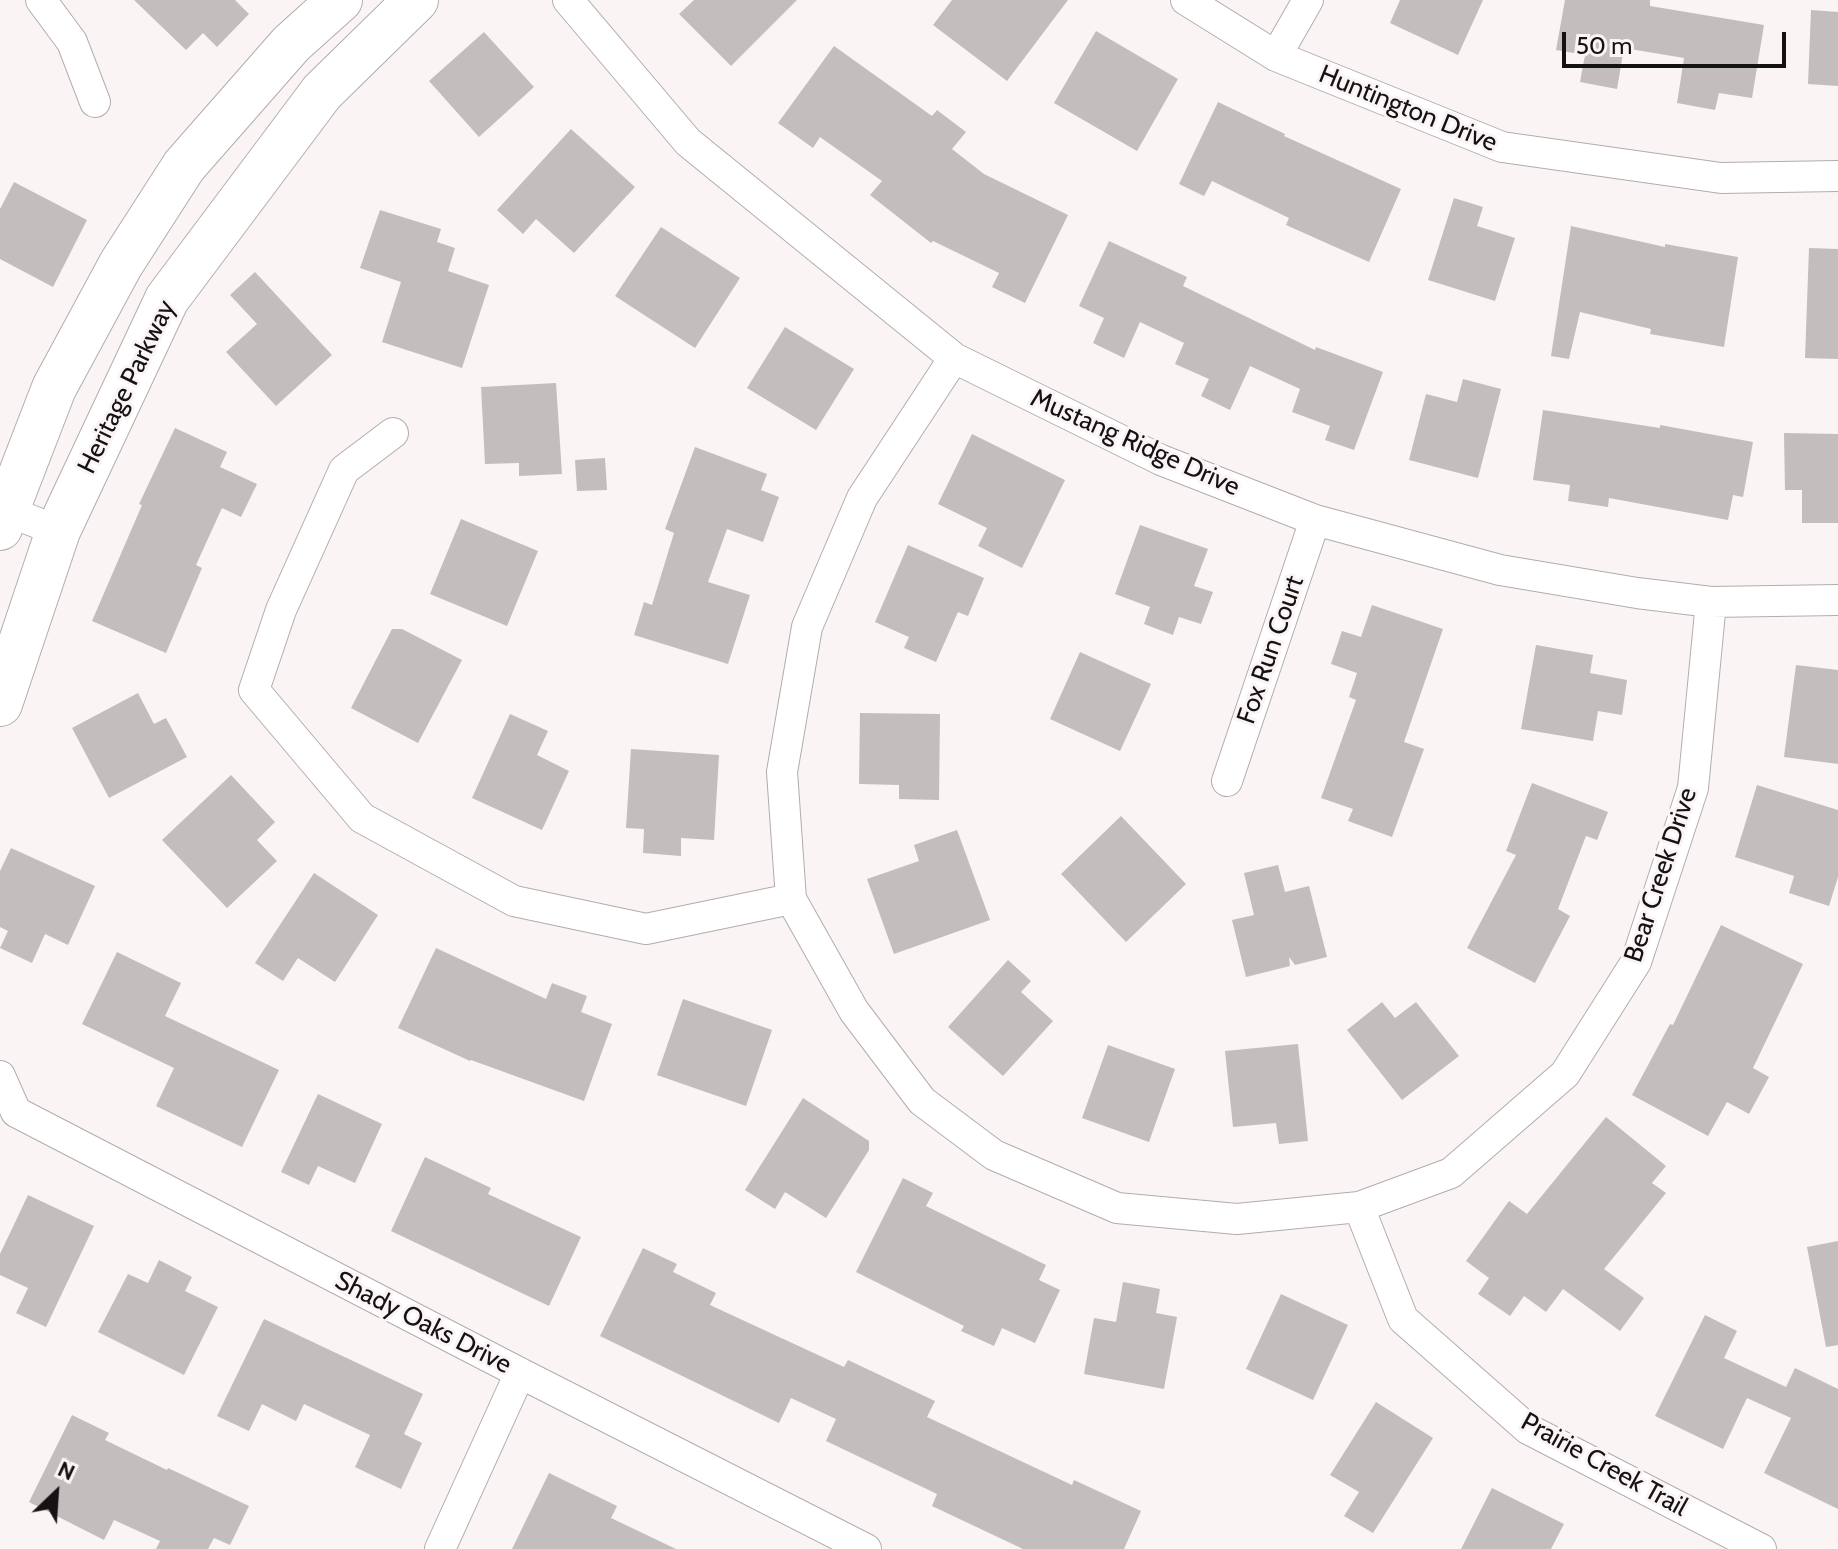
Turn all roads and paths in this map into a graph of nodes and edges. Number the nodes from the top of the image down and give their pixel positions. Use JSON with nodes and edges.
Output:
{"nodes":[{"id":1,"x":41,"y":0,"type":"edge"},
{"id":2,"x":340,"y":0,"type":"edge"},
{"id":3,"x":416,"y":0,"type":"edge"},
{"id":4,"x":568,"y":0,"type":"edge"},
{"id":5,"x":1186,"y":0,"type":"edge"},
{"id":6,"x":1308,"y":0,"type":"edge"},
{"id":7,"x":1276,"y":56,"type":"junction"},
{"id":8,"x":95,"y":102,"type":"dead end"},
{"id":9,"x":1838,"y":176,"type":"edge"},
{"id":10,"x":954,"y":358,"type":"junction"},
{"id":11,"x":393,"y":433,"type":"dead end"},
{"id":12,"x":2,"y":515,"type":"edge"},
{"id":13,"x":1315,"y":520,"type":"junction"},
{"id":14,"x":58,"y":531,"type":"junction"},
{"id":15,"x":1838,"y":600,"type":"edge"},
{"id":16,"x":1711,"y":602,"type":"junction"},
{"id":17,"x":0,"y":704,"type":"edge"},
{"id":18,"x":1227,"y":781,"type":"dead end"},
{"id":19,"x":791,"y":899,"type":"junction"},
{"id":20,"x":0,"y":1076,"type":"edge"},
{"id":21,"x":1359,"y":1207,"type":"junction"},
{"id":22,"x":520,"y":1373,"type":"junction"},
{"id":23,"x":440,"y":1549,"type":"edge"},
{"id":24,"x":866,"y":1549,"type":"edge"},
{"id":25,"x":1761,"y":1549,"type":"edge"}],
"edges":[{"from":1,"to":8,"type":"street"},
{"from":2,"to":12,"type":"main road"},
{"from":3,"to":14,"type":"main road","name":"Heritage Parkway"},
{"from":4,"to":10,"type":"street","name":"Mustang Ridge Drive"},
{"from":5,"to":7,"type":"street","name":"Huntington Drive"},
{"from":6,"to":7,"type":"street"},
{"from":7,"to":9,"type":"street","name":"Huntington Drive"},
{"from":10,"to":13,"type":"street","name":"Mustang Ridge Drive"},
{"from":10,"to":19,"type":"street"},
{"from":11,"to":19,"type":"street"},
{"from":12,"to":14,"type":"street"},
{"from":13,"to":16,"type":"street","name":"Mustang Ridge Drive"},
{"from":13,"to":18,"type":"street","name":"Fox Run Court"},
{"from":14,"to":17,"type":"main road","name":"Heritage Parkway"},
{"from":15,"to":16,"type":"street","name":"Mustang Ridge Drive"},
{"from":16,"to":21,"type":"street","name":"Bear Creek Drive"},
{"from":19,"to":21,"type":"street","name":"Bear Creek Drive"},
{"from":20,"to":22,"type":"street","name":"Shady Oaks Drive"},
{"from":21,"to":25,"type":"street","name":"Prairie Creek Trail"},
{"from":22,"to":23,"type":"street"},
{"from":22,"to":24,"type":"street","name":"Shady Oaks Drive"}]}
